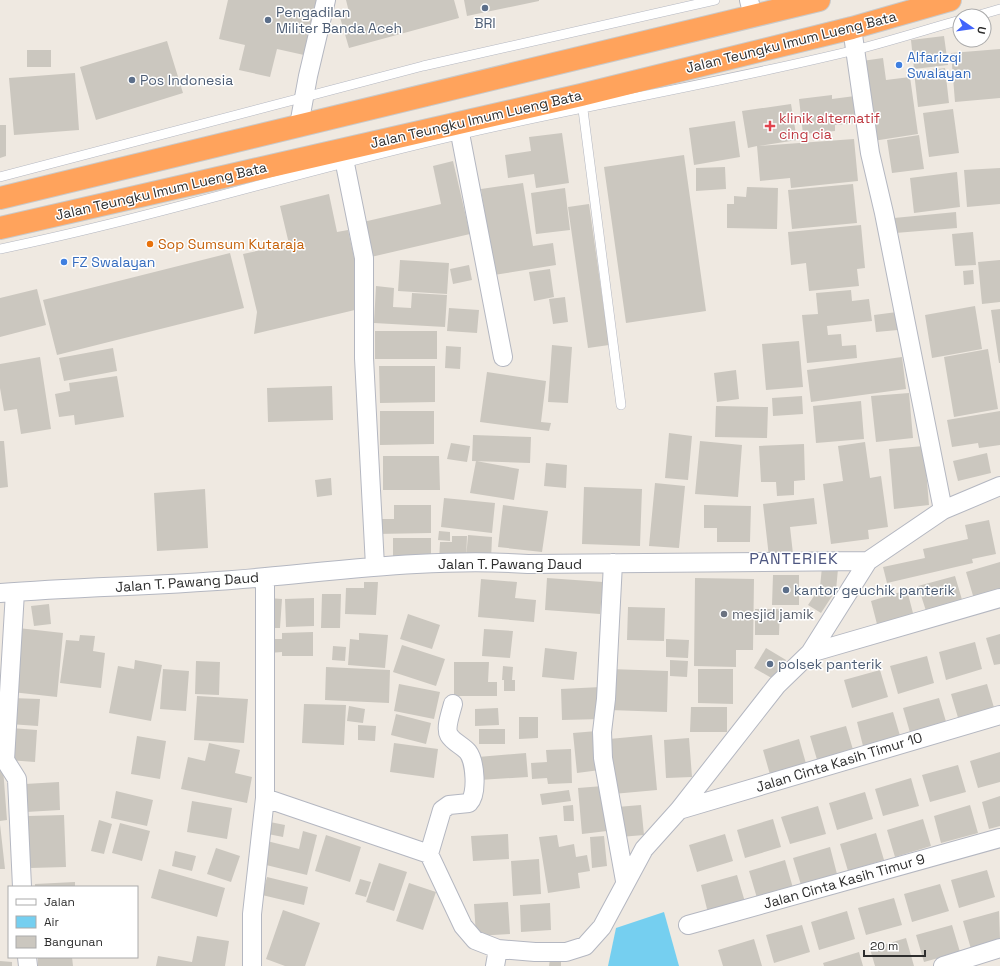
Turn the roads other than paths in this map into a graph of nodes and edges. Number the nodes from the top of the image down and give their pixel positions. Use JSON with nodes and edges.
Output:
{"nodes":[{"id":1,"x":326,"y":0,"type":"edge"},
{"id":2,"x":716,"y":0,"type":"edge"},
{"id":3,"x":819,"y":0,"type":"edge"},
{"id":4,"x":950,"y":0,"type":"edge"},
{"id":5,"x":751,"y":8,"type":"edge"},
{"id":6,"x":952,"y":22,"type":"edge"},
{"id":7,"x":852,"y":28,"type":"junction"},
{"id":8,"x":855,"y":50,"type":"junction"},
{"id":9,"x":304,"y":97,"type":"junction"},
{"id":10,"x":582,"y":101,"type":"junction"},
{"id":11,"x":299,"y":125,"type":"junction"},
{"id":12,"x":459,"y":128,"type":"junction"},
{"id":13,"x":344,"y":156,"type":"junction"},
{"id":14,"x":0,"y":177,"type":"edge"},
{"id":15,"x":0,"y":198,"type":"edge"},
{"id":16,"x":0,"y":228,"type":"edge"},
{"id":17,"x":0,"y":249,"type":"edge"},
{"id":18,"x":503,"y":357,"type":"dead end"},
{"id":19,"x":620,"y":405,"type":"dead end"},
{"id":20,"x":1000,"y":486,"type":"edge"},
{"id":21,"x":943,"y":510,"type":"junction"},
{"id":22,"x":868,"y":561,"type":"junction"},
{"id":23,"x":613,"y":563,"type":"junction"},
{"id":24,"x":375,"y":566,"type":"junction"},
{"id":25,"x":265,"y":577,"type":"junction"},
{"id":26,"x":7,"y":592,"type":"edge"},
{"id":27,"x":1000,"y":598,"type":"edge"},
{"id":28,"x":810,"y":653,"type":"junction"},
{"id":29,"x":453,"y":704,"type":"dead end"},
{"id":30,"x":1000,"y":715,"type":"edge"},
{"id":31,"x":265,"y":798,"type":"junction"},
{"id":32,"x":678,"y":810,"type":"junction"},
{"id":33,"x":1000,"y":838,"type":"edge"},
{"id":34,"x":429,"y":854,"type":"junction"},
{"id":35,"x":625,"y":881,"type":"junction"},
{"id":36,"x":22,"y":886,"type":"edge"},
{"id":37,"x":688,"y":925,"type":"dead end"},
{"id":38,"x":1000,"y":948,"type":"edge"},
{"id":39,"x":497,"y":957,"type":"edge"},
{"id":40,"x":252,"y":966,"type":"edge"},
{"id":41,"x":943,"y":966,"type":"edge"}],
"edges":[{"from":1,"to":9,"type":"street"},
{"from":2,"to":9,"type":"lane"},
{"from":3,"to":5,"type":"highway"},
{"from":4,"to":7,"type":"highway","name":"Jalan Teungku Imum Lueng Bata"},
{"from":5,"to":11,"type":"highway"},
{"from":6,"to":8,"type":"lane"},
{"from":7,"to":8,"type":"street"},
{"from":7,"to":10,"type":"highway","name":"Jalan Teungku Imum Lueng Bata"},
{"from":8,"to":10,"type":"lane"},
{"from":8,"to":21,"type":"street"},
{"from":9,"to":11,"type":"street"},
{"from":9,"to":14,"type":"lane"},
{"from":10,"to":12,"type":"highway","name":"Jalan Teungku Imum Lueng Bata"},
{"from":10,"to":19,"type":"lane"},
{"from":11,"to":15,"type":"highway"},
{"from":12,"to":13,"type":"highway","name":"Jalan Teungku Imum Lueng Bata"},
{"from":12,"to":18,"type":"street"},
{"from":13,"to":16,"type":"highway","name":"Jalan Teungku Imum Lueng Bata"},
{"from":13,"to":17,"type":"lane"},
{"from":13,"to":24,"type":"street"},
{"from":20,"to":21,"type":"street"},
{"from":21,"to":22,"type":"street"},
{"from":22,"to":23,"type":"street","name":"Jalan T. Pawang Daud"},
{"from":22,"to":28,"type":"street"},
{"from":23,"to":24,"type":"street","name":"Jalan T. Pawang Daud"},
{"from":23,"to":35,"type":"street"},
{"from":24,"to":25,"type":"street","name":"Jalan T. Pawang Daud"},
{"from":25,"to":26,"type":"street","name":"Jalan T. Pawang Daud"},
{"from":25,"to":31,"type":"street"},
{"from":26,"to":36,"type":"street"},
{"from":27,"to":28,"type":"street"},
{"from":28,"to":32,"type":"street"},
{"from":29,"to":34,"type":"street"},
{"from":30,"to":32,"type":"street","name":"Jalan Cinta Kasih Timur 10"},
{"from":31,"to":34,"type":"street"},
{"from":31,"to":40,"type":"street"},
{"from":32,"to":35,"type":"street"},
{"from":33,"to":37,"type":"street","name":"Jalan Cinta Kasih Timur 9"},
{"from":34,"to":39,"type":"street"},
{"from":35,"to":39,"type":"street"},
{"from":38,"to":41,"type":"street"}]}
